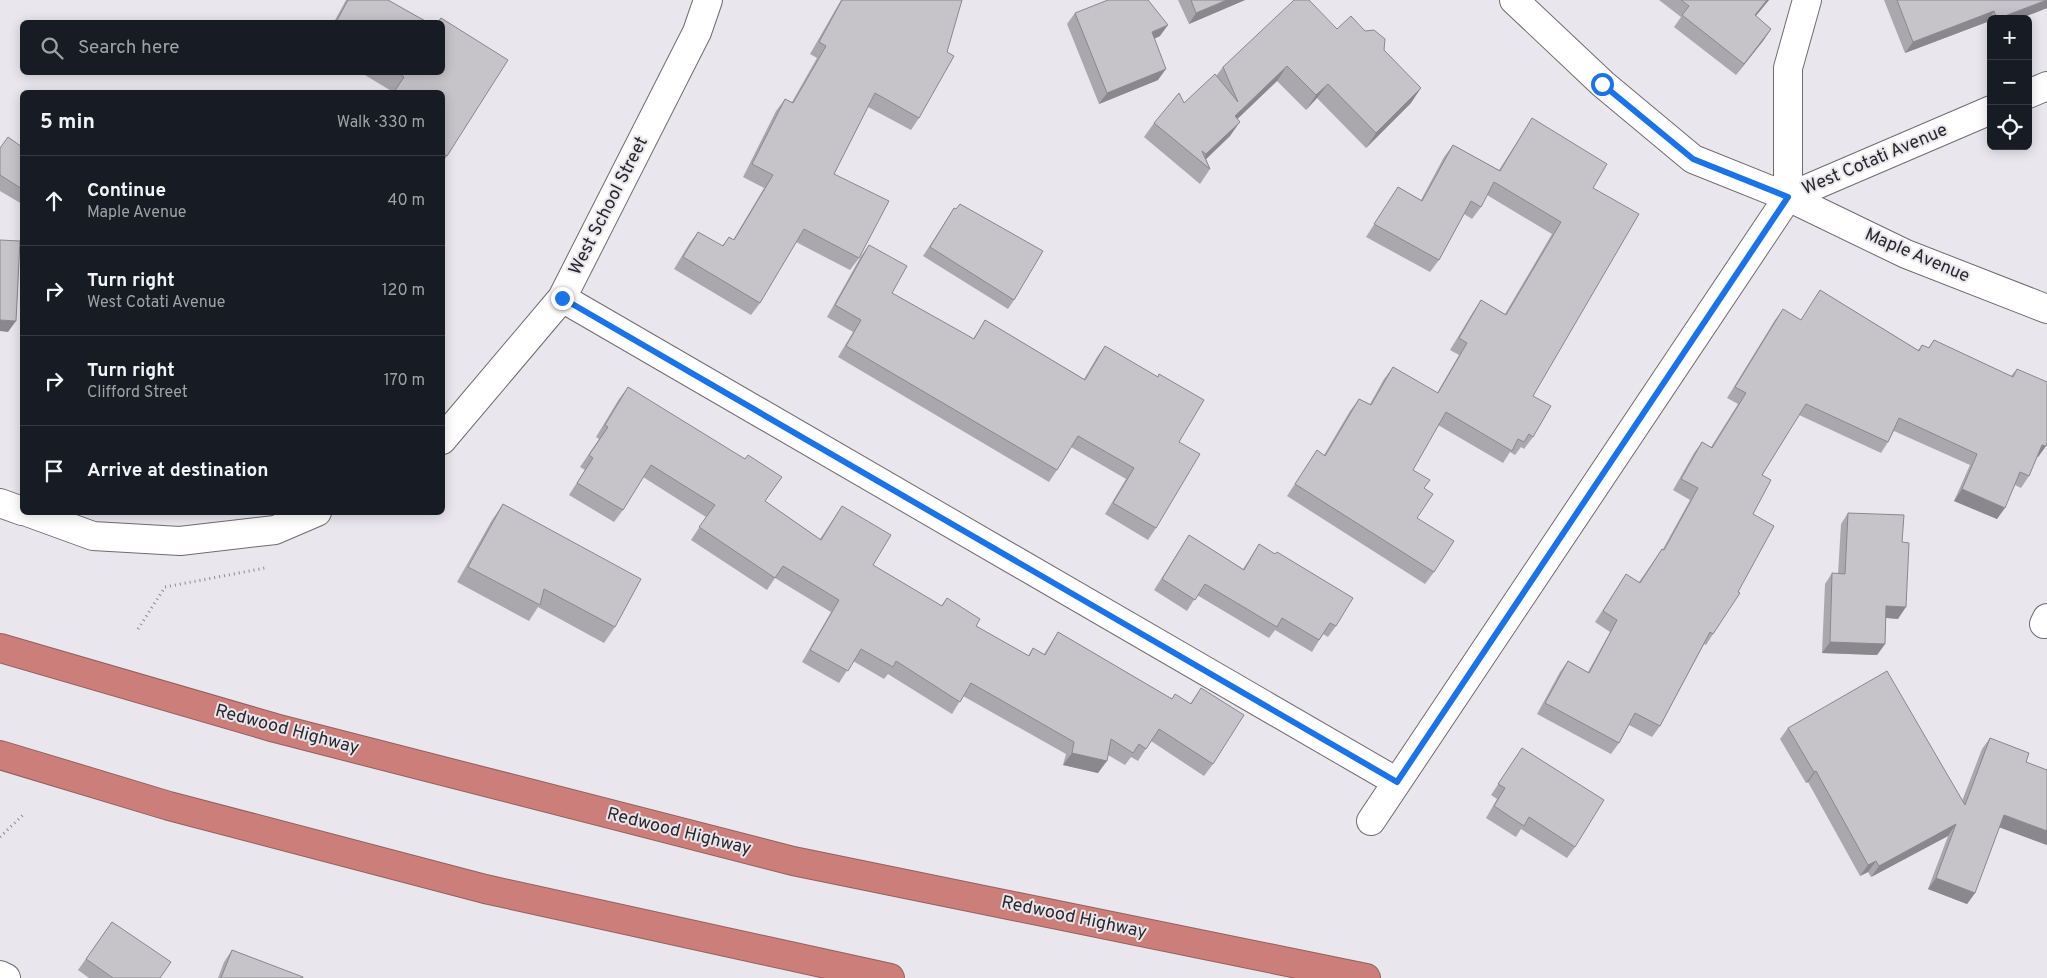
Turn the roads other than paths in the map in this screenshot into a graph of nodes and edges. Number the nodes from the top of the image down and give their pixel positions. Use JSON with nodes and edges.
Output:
{"nodes":[{"id":1,"x":708,"y":0,"type":"edge"},
{"id":2,"x":1514,"y":0,"type":"edge"},
{"id":3,"x":1807,"y":0,"type":"edge"},
{"id":4,"x":2047,"y":86,"type":"edge"},
{"id":5,"x":2032,"y":92,"type":"edge"},
{"id":6,"x":1987,"y":112,"type":"edge"},
{"id":7,"x":1788,"y":197,"type":"junction"},
{"id":8,"x":562,"y":298,"type":"junction"},
{"id":9,"x":2047,"y":309,"type":"edge"},
{"id":10,"x":445,"y":436,"type":"edge"},
{"id":11,"x":0,"y":503,"type":"edge"},
{"id":12,"x":20,"y":510,"type":"edge"},
{"id":13,"x":35,"y":515,"type":"edge"},
{"id":14,"x":310,"y":515,"type":"edge"},
{"id":15,"x":0,"y":648,"type":"edge"},
{"id":16,"x":0,"y":755,"type":"edge"},
{"id":17,"x":1397,"y":782,"type":"junction"},
{"id":18,"x":1371,"y":821,"type":"dead end"},
{"id":19,"x":0,"y":976,"type":"edge"},
{"id":20,"x":6,"y":978,"type":"edge"},
{"id":21,"x":890,"y":978,"type":"edge"},
{"id":22,"x":1366,"y":978,"type":"edge"}],
"edges":[{"from":1,"to":8,"type":"street","name":"West School Street"},
{"from":2,"to":7,"type":"street","name":"Maple Avenue"},
{"from":3,"to":7,"type":"street"},
{"from":4,"to":5,"type":"street"},
{"from":6,"to":7,"type":"street","name":"West Cotati Avenue"},
{"from":7,"to":9,"type":"street","name":"Maple Avenue"},
{"from":7,"to":17,"type":"street","name":"West Cotati Avenue"},
{"from":8,"to":10,"type":"street","name":"West School Street"},
{"from":8,"to":17,"type":"street"},
{"from":11,"to":12,"type":"street"},
{"from":13,"to":14,"type":"street"},
{"from":15,"to":22,"type":"highway","name":"Redwood Highway"},
{"from":16,"to":21,"type":"highway"},
{"from":17,"to":18,"type":"street","name":"West Cotati Avenue"},
{"from":19,"to":20,"type":"street"}]}
